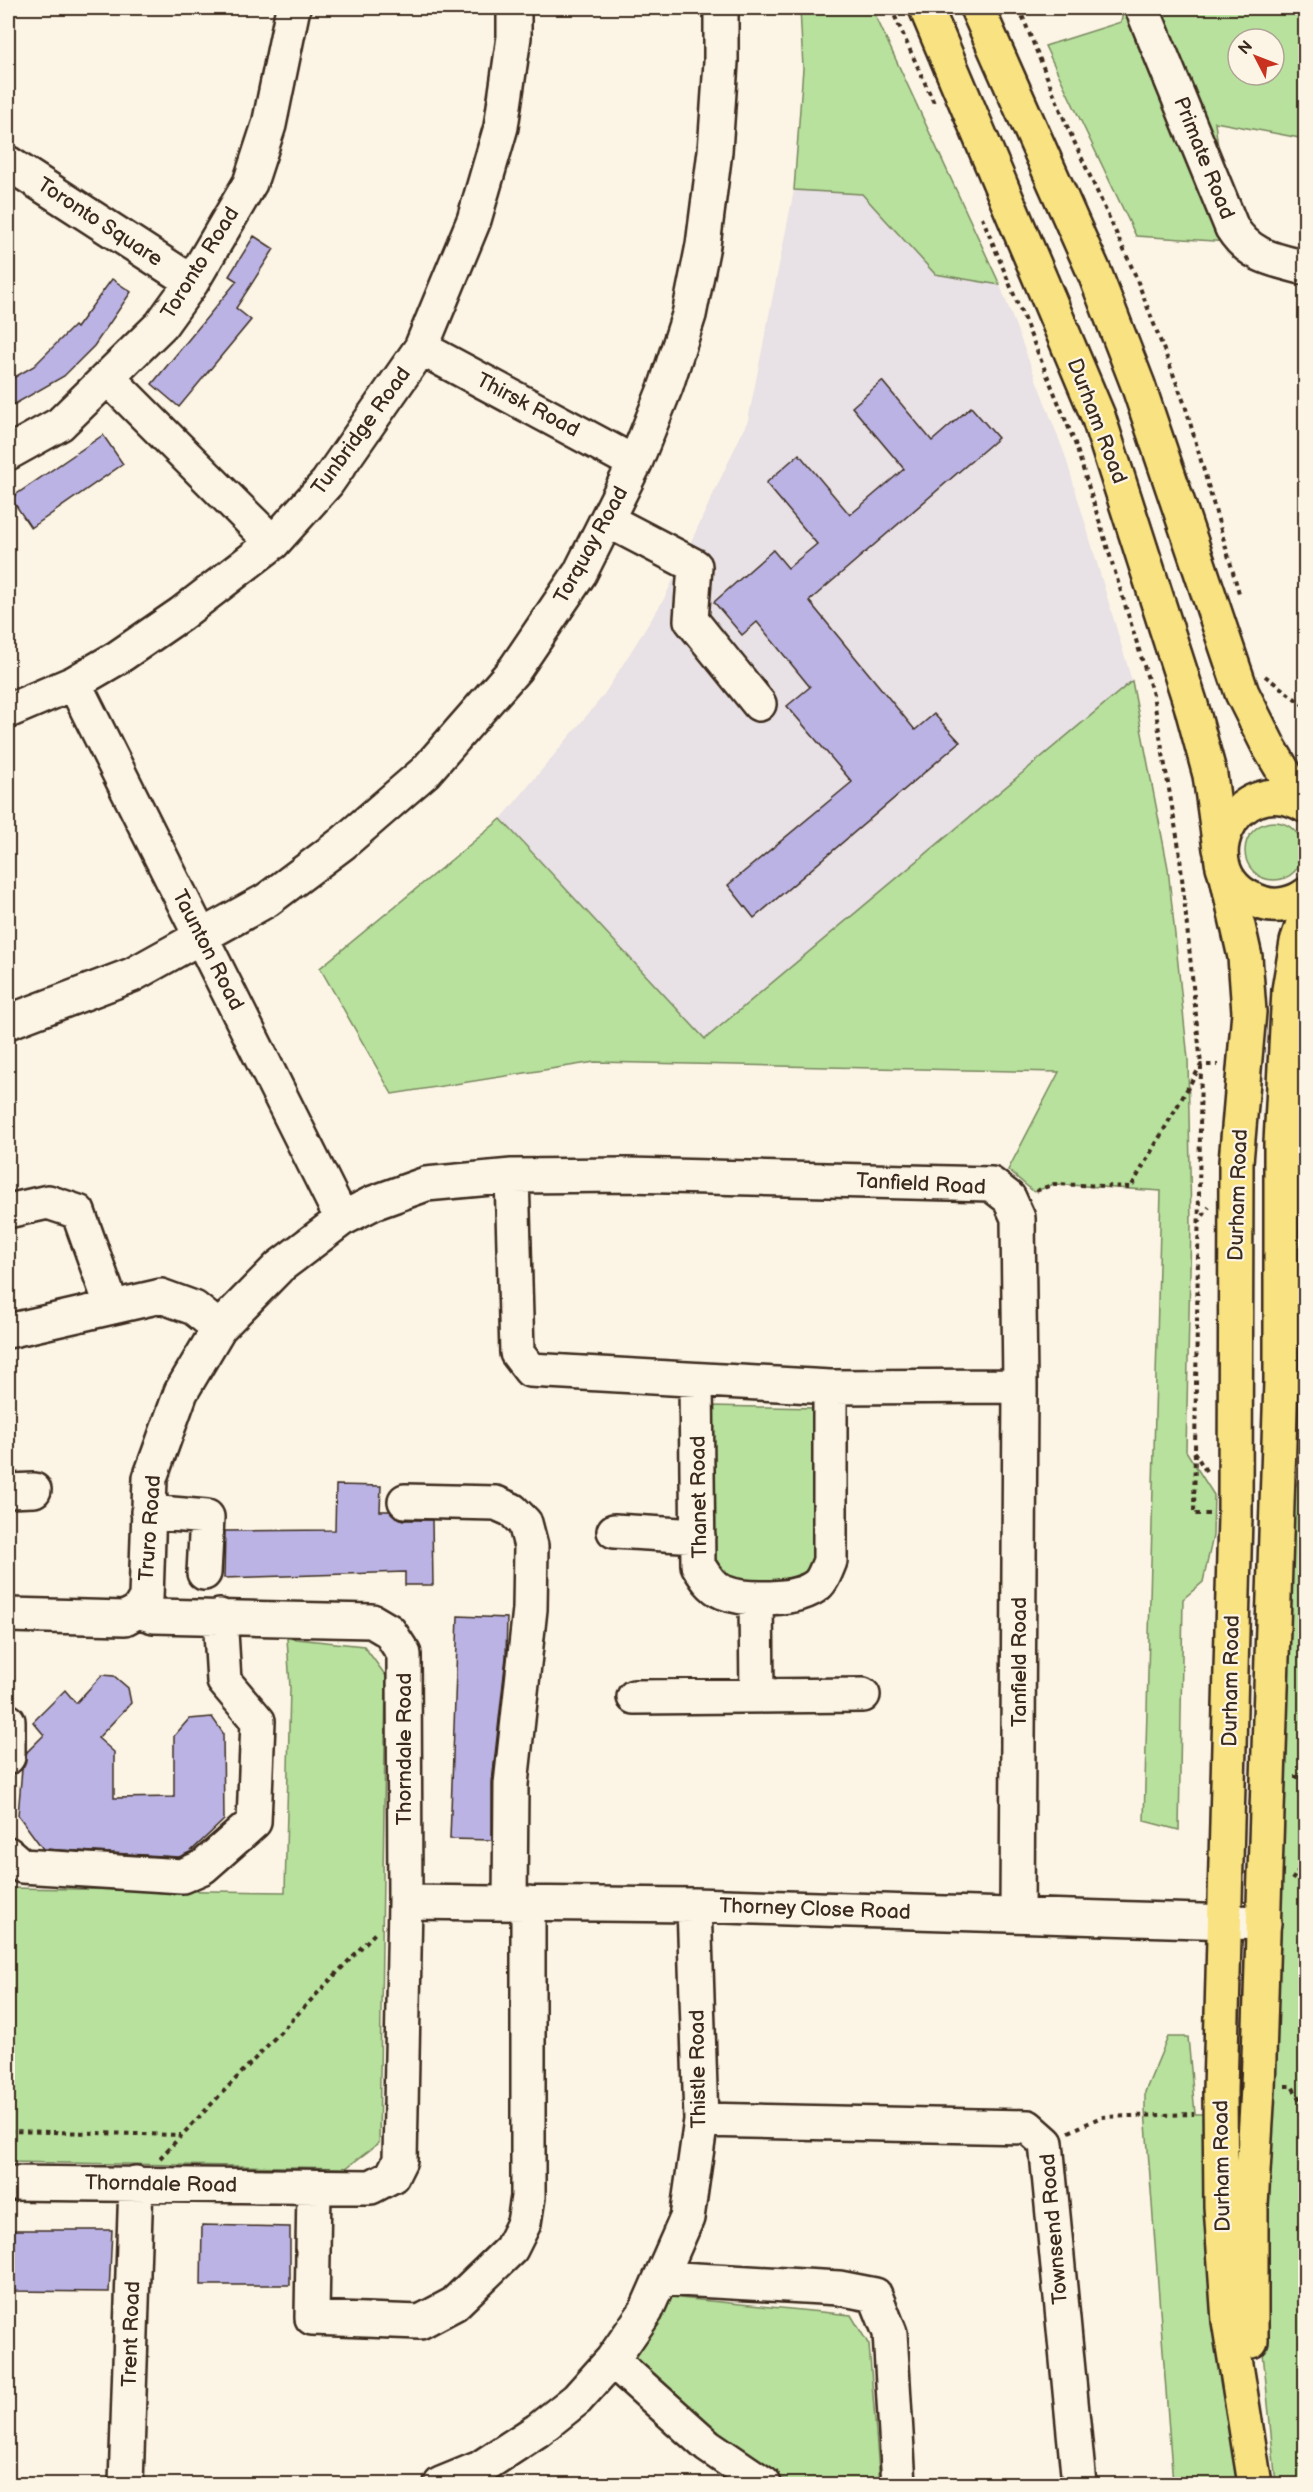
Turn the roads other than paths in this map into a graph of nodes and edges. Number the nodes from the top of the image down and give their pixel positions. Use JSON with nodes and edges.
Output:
{"nodes":[{"id":1,"x":293,"y":8,"type":"edge"},
{"id":2,"x":514,"y":8,"type":"edge"},
{"id":3,"x":721,"y":8,"type":"edge"},
{"id":4,"x":926,"y":8,"type":"edge"},
{"id":5,"x":977,"y":8,"type":"edge"},
{"id":6,"x":1142,"y":8,"type":"edge"},
{"id":7,"x":8,"y":163,"type":"edge"},
{"id":8,"x":1305,"y":268,"type":"edge"},
{"id":9,"x":192,"y":282,"type":"junction"},
{"id":10,"x":421,"y":348,"type":"junction"},
{"id":11,"x":109,"y":379,"type":"junction"},
{"id":12,"x":8,"y":453,"type":"edge"},
{"id":13,"x":635,"y":463,"type":"junction"},
{"id":14,"x":607,"y":520,"type":"junction"},
{"id":15,"x":273,"y":543,"type":"junction"},
{"id":16,"x":74,"y":683,"type":"junction"},
{"id":17,"x":759,"y":704,"type":"dead end"},
{"id":18,"x":8,"y":711,"type":"edge"},
{"id":19,"x":1304,"y":805,"type":"edge"},
{"id":20,"x":1224,"y":863,"type":"junction"},
{"id":21,"x":1305,"y":895,"type":"edge"},
{"id":22,"x":1305,"y":914,"type":"edge"},
{"id":23,"x":201,"y":936,"type":"junction"},
{"id":24,"x":8,"y":1022,"type":"edge"},
{"id":25,"x":512,"y":1176,"type":"junction"},
{"id":26,"x":8,"y":1211,"type":"edge"},
{"id":27,"x":342,"y":1219,"type":"junction"},
{"id":28,"x":279,"y":1267,"type":"joint"},
{"id":29,"x":112,"y":1307,"type":"junction"},
{"id":30,"x":219,"y":1328,"type":"junction"},
{"id":31,"x":8,"y":1331,"type":"edge"},
{"id":32,"x":696,"y":1381,"type":"junction"},
{"id":33,"x":1020,"y":1386,"type":"junction"},
{"id":34,"x":830,"y":1387,"type":"junction"},
{"id":35,"x":405,"y":1501,"type":"dead end"},
{"id":36,"x":148,"y":1512,"type":"junction"},
{"id":37,"x":614,"y":1531,"type":"dead end"},
{"id":38,"x":698,"y":1536,"type":"junction"},
{"id":39,"x":204,"y":1574,"type":"dead end"},
{"id":40,"x":756,"y":1599,"type":"junction"},
{"id":41,"x":138,"y":1611,"type":"junction"},
{"id":42,"x":8,"y":1615,"type":"edge"},
{"id":43,"x":220,"y":1616,"type":"junction"},
{"id":44,"x":863,"y":1695,"type":"dead end"},
{"id":45,"x":757,"y":1696,"type":"junction"},
{"id":46,"x":634,"y":1697,"type":"dead end"},
{"id":47,"x":8,"y":1721,"type":"edge"},
{"id":48,"x":8,"y":1757,"type":"edge"},
{"id":49,"x":8,"y":1854,"type":"edge"},
{"id":50,"x":405,"y":1902,"type":"junction"},
{"id":51,"x":519,"y":1903,"type":"junction"},
{"id":52,"x":694,"y":1905,"type":"junction"},
{"id":53,"x":1017,"y":1915,"type":"junction"},
{"id":54,"x":1225,"y":1922,"type":"junction"},
{"id":55,"x":1264,"y":1923,"type":"junction"},
{"id":56,"x":701,"y":2120,"type":"junction"},
{"id":57,"x":8,"y":2183,"type":"edge"},
{"id":58,"x":136,"y":2183,"type":"junction"},
{"id":59,"x":314,"y":2187,"type":"junction"},
{"id":60,"x":661,"y":2278,"type":"junction"},
{"id":61,"x":612,"y":2361,"type":"junction"},
{"id":62,"x":487,"y":2476,"type":"edge"},
{"id":63,"x":126,"y":2484,"type":"edge"},
{"id":64,"x":441,"y":2484,"type":"edge"},
{"id":65,"x":764,"y":2484,"type":"edge"},
{"id":66,"x":899,"y":2484,"type":"edge"},
{"id":67,"x":1079,"y":2484,"type":"edge"},
{"id":68,"x":1257,"y":2484,"type":"edge"}],
"edges":[{"from":1,"to":9,"type":"street","name":"Toronto Road"},
{"from":2,"to":10,"type":"street","name":"Tunbridge Road"},
{"from":3,"to":13,"type":"street","name":"Torquay Road"},
{"from":4,"to":20,"type":"highway","name":"Durham Road"},
{"from":5,"to":19,"type":"highway"},
{"from":6,"to":8,"type":"street","name":"Primate Road"},
{"from":7,"to":9,"type":"street","name":"Toronto Square"},
{"from":9,"to":11,"type":"street","name":"Toronto Road"},
{"from":10,"to":13,"type":"street","name":"Thirsk Road"},
{"from":10,"to":15,"type":"street","name":"Tunbridge Road"},
{"from":11,"to":12,"type":"street","name":"Toronto Road"},
{"from":11,"to":15,"type":"street"},
{"from":13,"to":14,"type":"street","name":"Torquay Road"},
{"from":14,"to":17,"type":"street"},
{"from":14,"to":23,"type":"street","name":"Torquay Road"},
{"from":15,"to":16,"type":"street","name":"Tunbridge Road"},
{"from":16,"to":18,"type":"street","name":"Tunbridge Road"},
{"from":16,"to":23,"type":"street","name":"Taunton Road"},
{"from":19,"to":20,"type":"highway"},
{"from":20,"to":21,"type":"highway"},
{"from":20,"to":54,"type":"highway","name":"Durham Road"},
{"from":22,"to":55,"type":"highway","name":"Durham Road"},
{"from":23,"to":24,"type":"street","name":"Torquay Road"},
{"from":23,"to":27,"type":"street","name":"Taunton Road"},
{"from":25,"to":27,"type":"street","name":"Tanfield Road"},
{"from":25,"to":32,"type":"street"},
{"from":25,"to":33,"type":"street","name":"Tanfield Road"},
{"from":26,"to":29,"type":"street"},
{"from":27,"to":28,"type":"street","name":"Tanfield Road"},
{"from":28,"to":30,"type":"street","name":"Truro Road"},
{"from":29,"to":30,"type":"street"},
{"from":29,"to":31,"type":"street"},
{"from":30,"to":36,"type":"street","name":"Truro Road"},
{"from":32,"to":34,"type":"street"},
{"from":32,"to":38,"type":"street","name":"Thanet Road"},
{"from":33,"to":34,"type":"street"},
{"from":33,"to":53,"type":"street","name":"Tanfield Road"},
{"from":34,"to":40,"type":"street","name":"Thanet Road"},
{"from":35,"to":51,"type":"street"},
{"from":36,"to":39,"type":"street"},
{"from":36,"to":41,"type":"street","name":"Truro Road"},
{"from":37,"to":38,"type":"street"},
{"from":38,"to":40,"type":"street","name":"Thanet Road"},
{"from":40,"to":45,"type":"street"},
{"from":41,"to":42,"type":"street","name":"Thorndale Road"},
{"from":41,"to":43,"type":"street","name":"Thorndale Road"},
{"from":43,"to":49,"type":"street"},
{"from":43,"to":50,"type":"street","name":"Thorndale Road"},
{"from":44,"to":45,"type":"street"},
{"from":45,"to":46,"type":"street"},
{"from":47,"to":48,"type":"street"},
{"from":50,"to":51,"type":"street","name":"Thorney Close Road"},
{"from":50,"to":59,"type":"street","name":"Thorndale Road"},
{"from":51,"to":52,"type":"street","name":"Thorney Close Road"},
{"from":51,"to":59,"type":"street"},
{"from":52,"to":53,"type":"street","name":"Thorney Close Road"},
{"from":52,"to":56,"type":"street","name":"Thistle Road"},
{"from":53,"to":54,"type":"street","name":"Thorney Close Road"},
{"from":54,"to":55,"type":"street","name":"Thorney Close Road"},
{"from":54,"to":68,"type":"highway","name":"Durham Road"},
{"from":55,"to":68,"type":"highway","name":"Durham Road"},
{"from":56,"to":60,"type":"street","name":"Thistle Road"},
{"from":56,"to":67,"type":"street","name":"Townsend Road"},
{"from":57,"to":58,"type":"street","name":"Thorndale Road"},
{"from":58,"to":59,"type":"street","name":"Thorndale Road"},
{"from":58,"to":63,"type":"street","name":"Trent Road"},
{"from":60,"to":61,"type":"street","name":"Thistle Road"},
{"from":60,"to":66,"type":"street"},
{"from":61,"to":62,"type":"street","name":"Thistle Road"},
{"from":61,"to":65,"type":"street"},
{"from":62,"to":64,"type":"street","name":"Thistle Road"}]}
